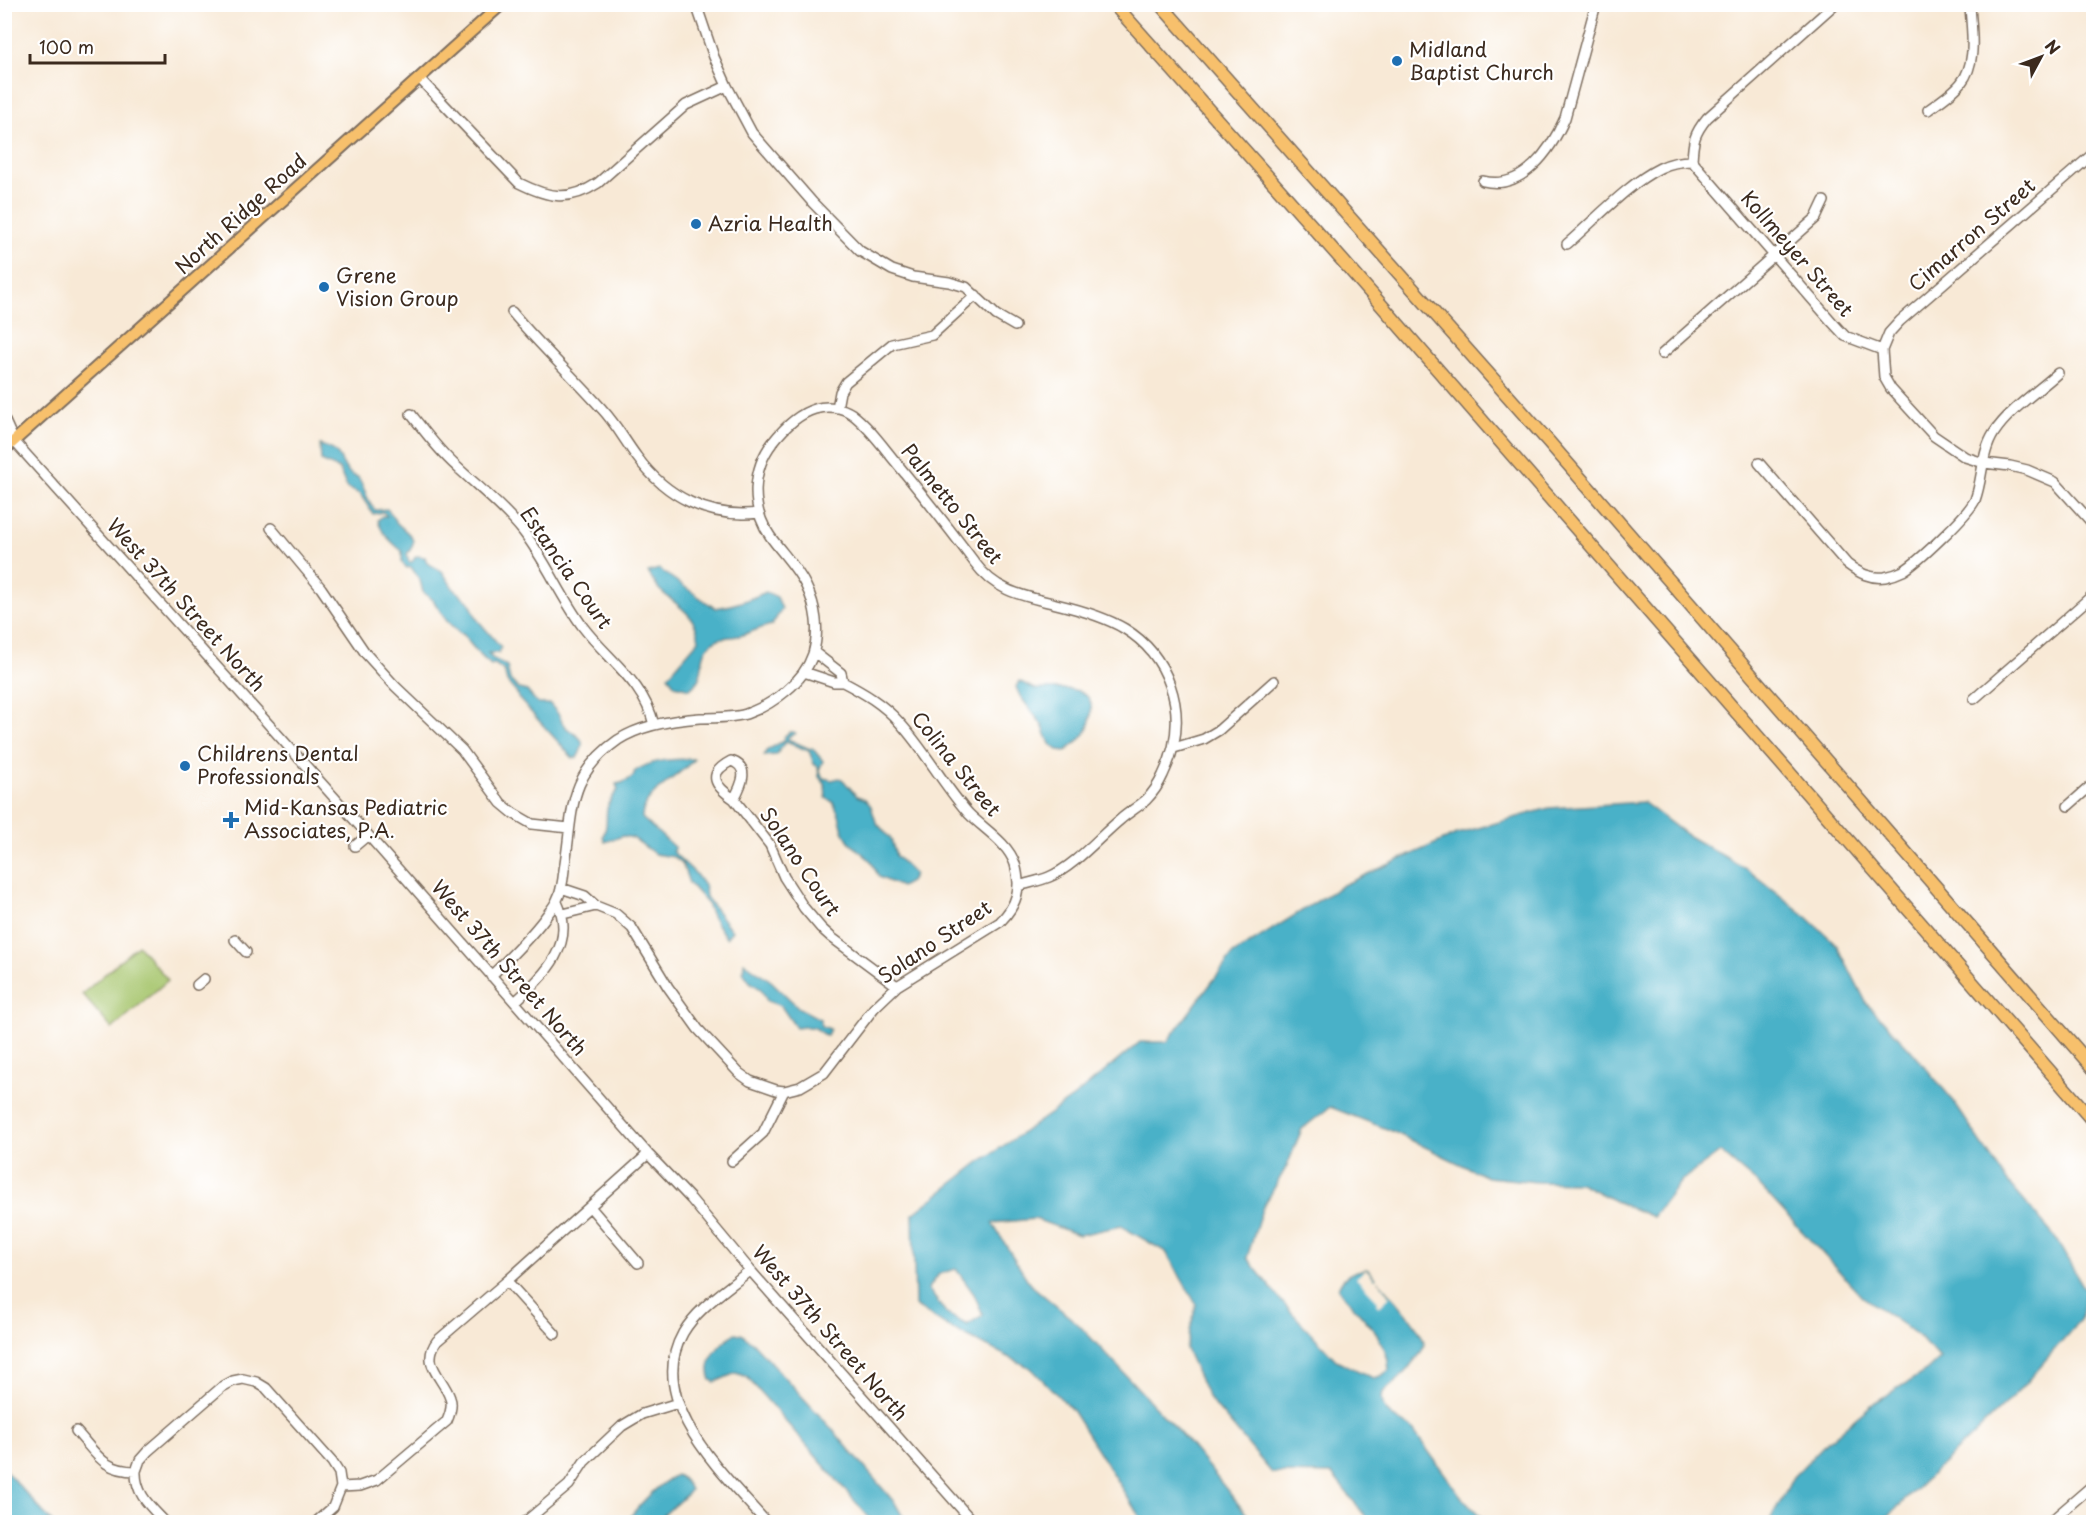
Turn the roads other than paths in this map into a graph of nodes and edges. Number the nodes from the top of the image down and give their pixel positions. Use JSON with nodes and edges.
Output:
{"nodes":[{"id":1,"x":501,"y":4,"type":"edge"},
{"id":2,"x":696,"y":4,"type":"edge"},
{"id":3,"x":1103,"y":4,"type":"edge"},
{"id":4,"x":1114,"y":4,"type":"edge"},
{"id":5,"x":1160,"y":4,"type":"edge"},
{"id":6,"x":1167,"y":4,"type":"edge"},
{"id":7,"x":1596,"y":4,"type":"edge"},
{"id":8,"x":1835,"y":4,"type":"edge"},
{"id":9,"x":1970,"y":4,"type":"edge"},
{"id":10,"x":419,"y":78,"type":"junction"},
{"id":11,"x":1187,"y":86,"type":"junction"},
{"id":12,"x":727,"y":87,"type":"junction"},
{"id":13,"x":1240,"y":94,"type":"junction"},
{"id":14,"x":1928,"y":110,"type":"dead end"},
{"id":15,"x":2094,"y":153,"type":"edge"},
{"id":16,"x":1692,"y":161,"type":"junction"},
{"id":17,"x":1483,"y":181,"type":"dead end"},
{"id":18,"x":1824,"y":201,"type":"dead end"},
{"id":19,"x":1567,"y":244,"type":"dead end"},
{"id":20,"x":1773,"y":255,"type":"junction"},
{"id":21,"x":976,"y":295,"type":"junction"},
{"id":22,"x":512,"y":312,"type":"dead end"},
{"id":23,"x":1016,"y":326,"type":"dead end"},
{"id":24,"x":1882,"y":350,"type":"junction"},
{"id":25,"x":1662,"y":354,"type":"dead end"},
{"id":26,"x":2058,"y":374,"type":"dead end"},
{"id":27,"x":837,"y":408,"type":"junction"},
{"id":28,"x":411,"y":414,"type":"dead end"},
{"id":29,"x":4,"y":419,"type":"edge"},
{"id":30,"x":4,"y":434,"type":"edge"},
{"id":31,"x":14,"y":441,"type":"junction"},
{"id":32,"x":4,"y":450,"type":"edge"},
{"id":33,"x":1759,"y":463,"type":"dead end"},
{"id":34,"x":1983,"y":463,"type":"junction"},
{"id":35,"x":759,"y":513,"type":"junction"},
{"id":36,"x":2094,"y":525,"type":"edge"},
{"id":37,"x":271,"y":528,"type":"dead end"},
{"id":38,"x":2094,"y":594,"type":"edge"},
{"id":39,"x":814,"y":652,"type":"junction"},
{"id":40,"x":804,"y":672,"type":"junction"},
{"id":41,"x":1274,"y":681,"type":"dead end"},
{"id":42,"x":843,"y":682,"type":"junction"},
{"id":43,"x":1974,"y":699,"type":"dead end"},
{"id":44,"x":654,"y":725,"type":"junction"},
{"id":45,"x":1174,"y":748,"type":"junction"},
{"id":46,"x":2094,"y":783,"type":"edge"},
{"id":47,"x":734,"y":799,"type":"dead end"},
{"id":48,"x":2068,"y":806,"type":"dead end"},
{"id":49,"x":569,"y":828,"type":"junction"},
{"id":50,"x":368,"y":835,"type":"junction"},
{"id":51,"x":355,"y":846,"type":"dead end"},
{"id":52,"x":1019,"y":886,"type":"junction"},
{"id":53,"x":561,"y":888,"type":"junction"},
{"id":54,"x":557,"y":902,"type":"junction"},
{"id":55,"x":596,"y":906,"type":"junction"},
{"id":56,"x":563,"y":914,"type":"junction"},
{"id":57,"x":235,"y":940,"type":"dead end"},
{"id":58,"x":246,"y":952,"type":"dead end"},
{"id":59,"x":491,"y":976,"type":"junction"},
{"id":60,"x":897,"y":986,"type":"junction"},
{"id":61,"x":515,"y":1002,"type":"junction"},
{"id":62,"x":2094,"y":1069,"type":"edge"},
{"id":63,"x":784,"y":1091,"type":"junction"},
{"id":64,"x":2094,"y":1122,"type":"edge"},
{"id":65,"x":648,"y":1154,"type":"junction"},
{"id":66,"x":732,"y":1161,"type":"dead end"},
{"id":67,"x":591,"y":1208,"type":"junction"},
{"id":68,"x":638,"y":1263,"type":"dead end"},
{"id":69,"x":750,"y":1270,"type":"junction"},
{"id":70,"x":507,"y":1281,"type":"junction"},
{"id":71,"x":555,"y":1334,"type":"dead end"},
{"id":72,"x":678,"y":1403,"type":"junction"},
{"id":73,"x":76,"y":1431,"type":"dead end"},
{"id":74,"x":136,"y":1471,"type":"junction"},
{"id":75,"x":2094,"y":1484,"type":"edge"},
{"id":76,"x":341,"y":1487,"type":"junction"},
{"id":77,"x":165,"y":1522,"type":"edge"},
{"id":78,"x":316,"y":1522,"type":"edge"},
{"id":79,"x":525,"y":1522,"type":"edge"},
{"id":80,"x":766,"y":1522,"type":"edge"},
{"id":81,"x":973,"y":1522,"type":"edge"},
{"id":82,"x":2050,"y":1522,"type":"edge"}],
"edges":[{"from":1,"to":10,"type":"main road","name":"North Ridge Road"},
{"from":2,"to":12,"type":"street"},
{"from":3,"to":11,"type":"highway"},
{"from":4,"to":11,"type":"highway"},
{"from":5,"to":13,"type":"highway"},
{"from":6,"to":13,"type":"highway"},
{"from":7,"to":17,"type":"street"},
{"from":8,"to":16,"type":"street"},
{"from":9,"to":14,"type":"street"},
{"from":10,"to":12,"type":"street"},
{"from":10,"to":31,"type":"main road","name":"North Ridge Road"},
{"from":11,"to":64,"type":"highway"},
{"from":12,"to":21,"type":"street"},
{"from":13,"to":62,"type":"highway"},
{"from":15,"to":24,"type":"street","name":"Cimarron Street"},
{"from":16,"to":19,"type":"street"},
{"from":16,"to":20,"type":"street","name":"Kollmeyer Street"},
{"from":18,"to":20,"type":"street"},
{"from":20,"to":24,"type":"street","name":"Kollmeyer Street"},
{"from":20,"to":25,"type":"street"},
{"from":21,"to":23,"type":"street"},
{"from":21,"to":27,"type":"street"},
{"from":22,"to":35,"type":"street"},
{"from":24,"to":34,"type":"street"},
{"from":26,"to":34,"type":"street"},
{"from":27,"to":35,"type":"street"},
{"from":27,"to":45,"type":"street","name":"Palmetto Street"},
{"from":28,"to":44,"type":"street","name":"Estancia Court"},
{"from":29,"to":31,"type":"street","name":"West 37th Street North"},
{"from":30,"to":31,"type":"street","name":"West 37th Street North"},
{"from":31,"to":32,"type":"main road","name":"North Ridge Road"},
{"from":31,"to":50,"type":"street","name":"West 37th Street North"},
{"from":33,"to":34,"type":"street"},
{"from":34,"to":36,"type":"street"},
{"from":35,"to":39,"type":"street"},
{"from":37,"to":49,"type":"street"},
{"from":38,"to":43,"type":"street"},
{"from":39,"to":40,"type":"street"},
{"from":39,"to":42,"type":"street","name":"Colina Street"},
{"from":40,"to":42,"type":"street","name":"Colina Street"},
{"from":40,"to":44,"type":"street"},
{"from":41,"to":45,"type":"street"},
{"from":42,"to":52,"type":"street","name":"Colina Street"},
{"from":44,"to":49,"type":"street"},
{"from":45,"to":52,"type":"street"},
{"from":46,"to":48,"type":"street"},
{"from":47,"to":60,"type":"street","name":"Solano Court"},
{"from":49,"to":53,"type":"street"},
{"from":50,"to":51,"type":"street"},
{"from":50,"to":59,"type":"street","name":"West 37th Street North"},
{"from":52,"to":60,"type":"street","name":"Solano Street"},
{"from":53,"to":54,"type":"street"},
{"from":53,"to":55,"type":"street"},
{"from":54,"to":56,"type":"street"},
{"from":54,"to":59,"type":"street"},
{"from":55,"to":56,"type":"street"},
{"from":55,"to":63,"type":"street"},
{"from":56,"to":61,"type":"street"},
{"from":57,"to":58,"type":"street"},
{"from":59,"to":61,"type":"street","name":"West 37th Street North"},
{"from":60,"to":63,"type":"street","name":"Solano Street"},
{"from":61,"to":65,"type":"street","name":"West 37th Street North"},
{"from":63,"to":66,"type":"street"},
{"from":65,"to":67,"type":"street"},
{"from":65,"to":69,"type":"street","name":"West 37th Street North"},
{"from":67,"to":68,"type":"street"},
{"from":67,"to":70,"type":"street"},
{"from":69,"to":72,"type":"street"},
{"from":69,"to":81,"type":"street","name":"West 37th Street North"},
{"from":70,"to":71,"type":"street"},
{"from":70,"to":76,"type":"street"},
{"from":72,"to":79,"type":"street"},
{"from":72,"to":80,"type":"street"},
{"from":73,"to":74,"type":"street"},
{"from":74,"to":76,"type":"street"},
{"from":74,"to":77,"type":"street"},
{"from":75,"to":82,"type":"street"},
{"from":76,"to":78,"type":"street"}]}
